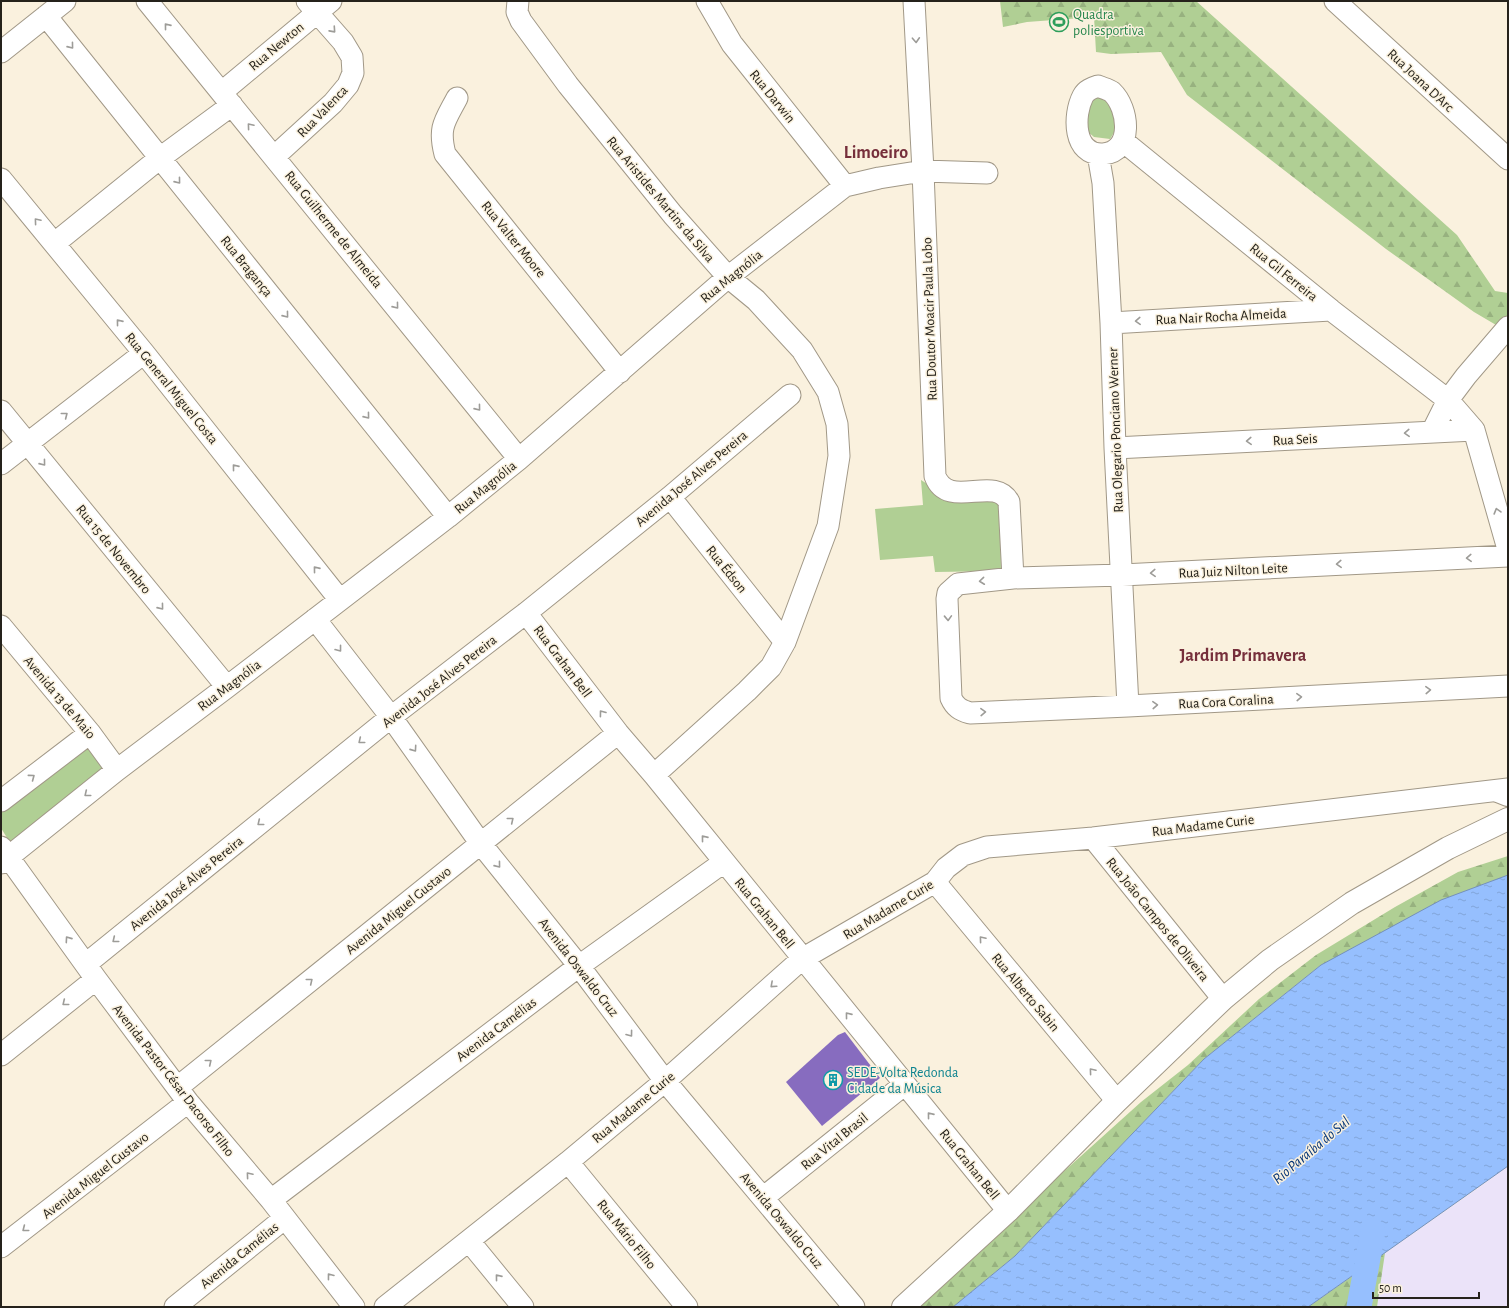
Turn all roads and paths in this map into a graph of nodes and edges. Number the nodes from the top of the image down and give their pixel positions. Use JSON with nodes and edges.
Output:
{"nodes":[{"id":1,"x":65,"y":1,"type":"edge"},
{"id":2,"x":147,"y":1,"type":"edge"},
{"id":3,"x":518,"y":1,"type":"edge"},
{"id":4,"x":707,"y":1,"type":"edge"},
{"id":5,"x":914,"y":1,"type":"edge"},
{"id":6,"x":1335,"y":1,"type":"edge"},
{"id":7,"x":318,"y":5,"type":"edge"},
{"id":8,"x":46,"y":16,"type":"junction"},
{"id":9,"x":1,"y":52,"type":"edge"},
{"id":10,"x":227,"y":98,"type":"junction"},
{"id":11,"x":458,"y":98,"type":"dead end"},
{"id":12,"x":1123,"y":141,"type":"junction"},
{"id":13,"x":1098,"y":154,"type":"junction"},
{"id":14,"x":275,"y":156,"type":"junction"},
{"id":15,"x":160,"y":158,"type":"junction"},
{"id":16,"x":1508,"y":159,"type":"edge"},
{"id":17,"x":923,"y":172,"type":"junction"},
{"id":18,"x":987,"y":173,"type":"dead end"},
{"id":19,"x":1,"y":179,"type":"edge"},
{"id":20,"x":846,"y":186,"type":"junction"},
{"id":21,"x":55,"y":243,"type":"junction"},
{"id":22,"x":728,"y":277,"type":"junction"},
{"id":23,"x":1331,"y":310,"type":"junction"},
{"id":24,"x":1111,"y":323,"type":"junction"},
{"id":25,"x":1508,"y":328,"type":"edge"},
{"id":26,"x":144,"y":353,"type":"junction"},
{"id":27,"x":620,"y":372,"type":"junction"},
{"id":28,"x":790,"y":395,"type":"dead end"},
{"id":29,"x":1448,"y":400,"type":"junction"},
{"id":30,"x":1,"y":410,"type":"edge"},
{"id":31,"x":1474,"y":430,"type":"junction"},
{"id":32,"x":1432,"y":432,"type":"junction"},
{"id":33,"x":27,"y":444,"type":"junction"},
{"id":34,"x":1115,"y":448,"type":"junction"},
{"id":35,"x":519,"y":459,"type":"junction"},
{"id":36,"x":1,"y":464,"type":"edge"},
{"id":37,"x":670,"y":497,"type":"junction"},
{"id":38,"x":448,"y":517,"type":"junction"},
{"id":39,"x":1508,"y":549,"type":"edge"},
{"id":40,"x":1508,"y":556,"type":"edge"},
{"id":41,"x":1122,"y":575,"type":"junction"},
{"id":42,"x":1013,"y":578,"type":"junction"},
{"id":43,"x":340,"y":600,"type":"junction"},
{"id":44,"x":526,"y":614,"type":"junction"},
{"id":45,"x":315,"y":619,"type":"junction"},
{"id":46,"x":1,"y":626,"type":"edge"},
{"id":47,"x":785,"y":642,"type":"junction"},
{"id":48,"x":1508,"y":686,"type":"edge"},
{"id":49,"x":227,"y":688,"type":"junction"},
{"id":50,"x":951,"y":698,"type":"joint"},
{"id":51,"x":1128,"y":706,"type":"junction"},
{"id":52,"x":391,"y":717,"type":"junction"},
{"id":53,"x":90,"y":733,"type":"junction"},
{"id":54,"x":618,"y":733,"type":"junction"},
{"id":55,"x":117,"y":770,"type":"junction"},
{"id":56,"x":654,"y":775,"type":"junction"},
{"id":57,"x":1505,"y":792,"type":"edge"},
{"id":58,"x":1,"y":801,"type":"edge"},
{"id":59,"x":1508,"y":819,"type":"edge"},
{"id":60,"x":1093,"y":838,"type":"junction"},
{"id":61,"x":481,"y":844,"type":"junction"},
{"id":62,"x":4,"y":856,"type":"edge"},
{"id":63,"x":724,"y":862,"type":"junction"},
{"id":64,"x":935,"y":882,"type":"junction"},
{"id":65,"x":802,"y":959,"type":"junction"},
{"id":66,"x":579,"y":966,"type":"junction"},
{"id":67,"x":91,"y":971,"type":"junction"},
{"id":68,"x":1223,"y":999,"type":"junction"},
{"id":69,"x":1,"y":1055,"type":"edge"},
{"id":70,"x":665,"y":1081,"type":"junction"},
{"id":71,"x":905,"y":1084,"type":"junction"},
{"id":72,"x":183,"y":1094,"type":"junction"},
{"id":73,"x":1117,"y":1101,"type":"junction"},
{"id":74,"x":568,"y":1162,"type":"junction"},
{"id":75,"x":764,"y":1197,"type":"junction"},
{"id":76,"x":271,"y":1200,"type":"junction"},
{"id":77,"x":1008,"y":1211,"type":"junction"},
{"id":78,"x":284,"y":1218,"type":"junction"},
{"id":79,"x":469,"y":1241,"type":"junction"},
{"id":80,"x":1,"y":1248,"type":"edge"},
{"id":81,"x":175,"y":1307,"type":"edge"},
{"id":82,"x":354,"y":1307,"type":"edge"},
{"id":83,"x":384,"y":1307,"type":"edge"},
{"id":84,"x":523,"y":1307,"type":"edge"},
{"id":85,"x":687,"y":1307,"type":"edge"},
{"id":86,"x":854,"y":1307,"type":"edge"},
{"id":87,"x":903,"y":1307,"type":"edge"}],
"edges":[{"from":1,"to":8,"type":"street"},
{"from":10,"to":2,"type":"street","name":"Rua Guilherme de Almeida","one_way":true},
{"from":3,"to":22,"type":"street","name":"Rua Aristides Martins da Silva"},
{"from":4,"to":20,"type":"street","name":"Rua Darwin"},
{"from":5,"to":17,"type":"street","name":"Rua Doutor Moacir Paula Lobo","one_way":true},
{"from":6,"to":16,"type":"street","name":"Rua Joana D'Arc"},
{"from":7,"to":10,"type":"street","name":"Rua Newton"},
{"from":7,"to":14,"type":"street","name":"Rua Valenca","one_way":true},
{"from":8,"to":9,"type":"street"},
{"from":8,"to":15,"type":"street","name":"Rua Bragança","one_way":true},
{"from":14,"to":10,"type":"street","name":"Rua Guilherme de Almeida","one_way":true},
{"from":10,"to":15,"type":"street","name":"Rua Newton"},
{"from":11,"to":27,"type":"street","name":"Rua Valter Moore"},
{"from":12,"to":13,"type":"street"},
{"from":12,"to":13,"type":"street"},
{"from":12,"to":23,"type":"street","name":"Rua Gil Ferreira"},
{"from":13,"to":24,"type":"street","name":"Rua Olegario Ponciano Werner"},
{"from":14,"to":35,"type":"street","name":"Rua Guilherme de Almeida","one_way":true},
{"from":15,"to":21,"type":"street","name":"Rua Newton"},
{"from":15,"to":38,"type":"street","name":"Rua Bragança","one_way":true},
{"from":17,"to":18,"type":"street","name":"Rua Magnólia"},
{"from":17,"to":20,"type":"street","name":"Rua Magnólia"},
{"from":17,"to":42,"type":"street","name":"Rua Doutor Moacir Paula Lobo"},
{"from":21,"to":19,"type":"street","name":"Rua General Miguel Costa","one_way":true},
{"from":20,"to":22,"type":"street","name":"Rua Magnólia"},
{"from":26,"to":21,"type":"street","name":"Rua General Miguel Costa","one_way":true},
{"from":22,"to":27,"type":"street","name":"Rua Magnólia"},
{"from":22,"to":47,"type":"street","name":"Rua Aristides Martins da Silva"},
{"from":23,"to":24,"type":"street","name":"Rua Nair Rocha Almeida","one_way":true},
{"from":23,"to":29,"type":"street","name":"Rua Gil Ferreira"},
{"from":24,"to":34,"type":"street","name":"Rua Olegario Ponciano Werner"},
{"from":25,"to":29,"type":"street"},
{"from":33,"to":26,"type":"street","one_way":true},
{"from":43,"to":26,"type":"street","name":"Rua General Miguel Costa","one_way":true},
{"from":27,"to":35,"type":"street","name":"Rua Magnólia"},
{"from":28,"to":37,"type":"street","name":"Avenida José Alves Pereira"},
{"from":29,"to":31,"type":"street","name":"Rua Gil Ferreira"},
{"from":29,"to":32,"type":"street"},
{"from":30,"to":33,"type":"street","name":"Rua 15 de Novembro"},
{"from":31,"to":32,"type":"street","name":"Rua Seis"},
{"from":39,"to":31,"type":"street","name":"Rua Gil Ferreira","one_way":true},
{"from":32,"to":34,"type":"street","name":"Rua Seis","one_way":true},
{"from":33,"to":36,"type":"street"},
{"from":33,"to":49,"type":"street","name":"Rua 15 de Novembro","one_way":true},
{"from":34,"to":41,"type":"street","name":"Rua Olegario Ponciano Werner"},
{"from":35,"to":38,"type":"street","name":"Rua Magnólia"},
{"from":37,"to":44,"type":"street","name":"Avenida José Alves Pereira"},
{"from":37,"to":47,"type":"street","name":"Rua Édson"},
{"from":38,"to":43,"type":"street","name":"Rua Magnólia"},
{"from":40,"to":41,"type":"street","name":"Rua Juiz Nilton Leite","one_way":true},
{"from":41,"to":42,"type":"street","name":"Rua Juiz Nilton Leite"},
{"from":41,"to":51,"type":"street","name":"Rua Olegario Ponciano Werner"},
{"from":42,"to":50,"type":"street","name":"Rua Juiz Nilton Leite","one_way":true},
{"from":43,"to":45,"type":"street","name":"Rua Magnólia"},
{"from":44,"to":52,"type":"street","name":"Avenida José Alves Pereira"},
{"from":54,"to":44,"type":"street","name":"Rua Grahan Bell","one_way":true},
{"from":45,"to":49,"type":"street","name":"Rua Magnólia"},
{"from":45,"to":52,"type":"street","name":"Avenida Oswaldo Cruz","one_way":true},
{"from":46,"to":53,"type":"street","name":"Avenida 13 de Maio"},
{"from":47,"to":56,"type":"street","name":"Rua Aristides Martins da Silva"},
{"from":51,"to":48,"type":"street","name":"Rua Cora Coralina","one_way":true},
{"from":49,"to":55,"type":"street","name":"Rua Magnólia"},
{"from":50,"to":51,"type":"street","name":"Rua Cora Coralina","one_way":true},
{"from":52,"to":61,"type":"street","name":"Avenida Oswaldo Cruz","one_way":true},
{"from":52,"to":67,"type":"street","name":"Avenida José Alves Pereira","one_way":true},
{"from":53,"to":55,"type":"street","name":"Avenida 13 de Maio"},
{"from":58,"to":53,"type":"street","one_way":true},
{"from":54,"to":56,"type":"street","name":"Rua Grahan Bell"},
{"from":61,"to":54,"type":"street","name":"Avenida Miguel Gustavo","one_way":true},
{"from":55,"to":62,"type":"street","name":"Rua Magnólia","one_way":true},
{"from":63,"to":56,"type":"street","name":"Rua Grahan Bell","one_way":true},
{"from":57,"to":60,"type":"street","name":"Rua Madame Curie"},
{"from":59,"to":68,"type":"main road"},
{"from":60,"to":64,"type":"street","name":"Rua Madame Curie"},
{"from":60,"to":68,"type":"street","name":"Rua João Campos de Oliveira"},
{"from":61,"to":66,"type":"street","name":"Avenida Oswaldo Cruz","one_way":true},
{"from":72,"to":61,"type":"street","name":"Avenida Miguel Gustavo","one_way":true},
{"from":67,"to":62,"type":"street","name":"Avenida Pastor César Dacorso Filho","one_way":true},
{"from":63,"to":65,"type":"street","name":"Rua Grahan Bell"},
{"from":63,"to":66,"type":"street","name":"Avenida Camélias"},
{"from":64,"to":65,"type":"street","name":"Rua Madame Curie"},
{"from":73,"to":64,"type":"street","name":"Rua Alberto Sabin","one_way":true},
{"from":65,"to":70,"type":"street","name":"Rua Madame Curie","one_way":true},
{"from":71,"to":65,"type":"street","name":"Rua Grahan Bell","one_way":true},
{"from":66,"to":70,"type":"street","name":"Avenida Oswaldo Cruz","one_way":true},
{"from":66,"to":76,"type":"street","name":"Avenida Camélias"},
{"from":67,"to":69,"type":"street","name":"Avenida José Alves Pereira","one_way":true},
{"from":67,"to":72,"type":"street","name":"Avenida Pastor César Dacorso Filho"},
{"from":68,"to":73,"type":"main road"},
{"from":70,"to":74,"type":"street","name":"Rua Madame Curie"},
{"from":70,"to":75,"type":"street","name":"Avenida Oswaldo Cruz"},
{"from":71,"to":75,"type":"street","name":"Rua Vital Brasil"},
{"from":77,"to":71,"type":"street","name":"Rua Grahan Bell","one_way":true},
{"from":76,"to":72,"type":"street","name":"Avenida Pastor César Dacorso Filho","one_way":true},
{"from":72,"to":80,"type":"street","name":"Avenida Miguel Gustavo","one_way":true},
{"from":73,"to":77,"type":"main road"},
{"from":74,"to":79,"type":"street","name":"Rua Madame Curie"},
{"from":74,"to":85,"type":"street","name":"Rua Mário Filho"},
{"from":75,"to":86,"type":"street","name":"Avenida Oswaldo Cruz"},
{"from":76,"to":78,"type":"street","name":"Avenida Pastor César Dacorso Filho"},
{"from":77,"to":87,"type":"main road"},
{"from":78,"to":81,"type":"street","name":"Avenida Camélias"},
{"from":82,"to":78,"type":"street","name":"Avenida Pastor César Dacorso Filho","one_way":true},
{"from":79,"to":83,"type":"street","name":"Rua Madame Curie"},
{"from":84,"to":79,"type":"street","one_way":true}]}
